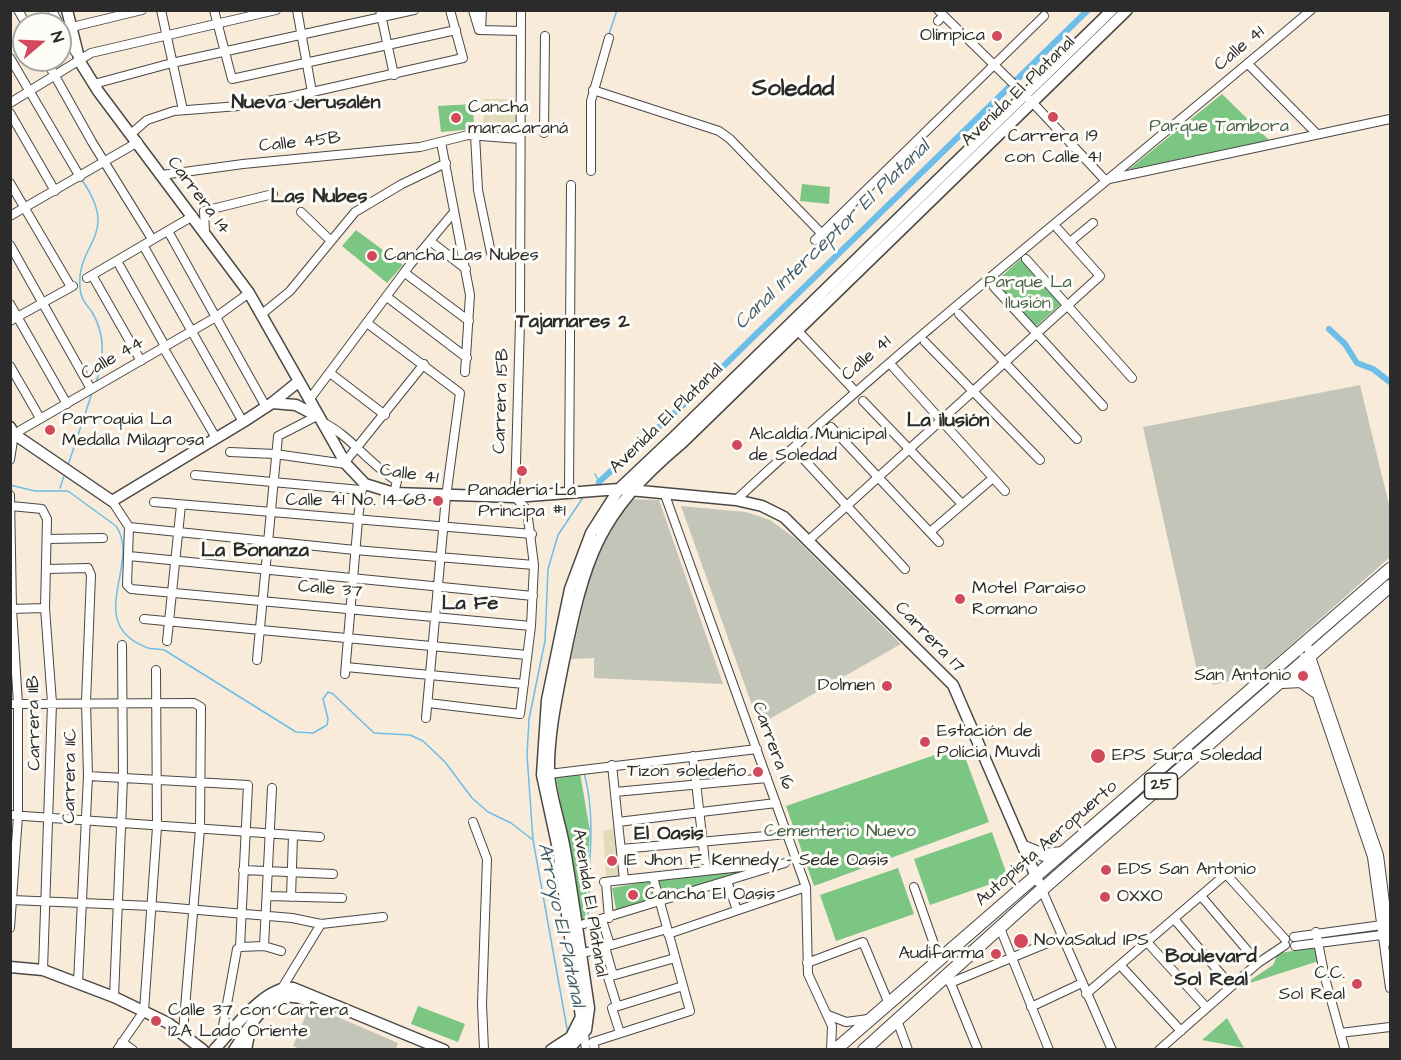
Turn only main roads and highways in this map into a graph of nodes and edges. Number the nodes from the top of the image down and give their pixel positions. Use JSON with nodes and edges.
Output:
{"nodes":[{"id":1,"x":1112,"y":10,"type":"edge"},
{"id":2,"x":1127,"y":10,"type":"edge"},
{"id":3,"x":72,"y":44,"type":"edge"},
{"id":4,"x":1026,"y":96,"type":"junction"},
{"id":5,"x":298,"y":382,"type":"junction"},
{"id":6,"x":269,"y":405,"type":"junction"},
{"id":7,"x":319,"y":418,"type":"junction"},
{"id":8,"x":12,"y":431,"type":"edge"},
{"id":9,"x":651,"y":469,"type":"junction"},
{"id":10,"x":363,"y":487,"type":"joint"},
{"id":11,"x":624,"y":490,"type":"junction"},
{"id":12,"x":654,"y":494,"type":"junction"},
{"id":13,"x":736,"y":500,"type":"joint"},
{"id":14,"x":1390,"y":569,"type":"edge"},
{"id":15,"x":1390,"y":586,"type":"edge"},
{"id":16,"x":1281,"y":682,"type":"junction"},
{"id":17,"x":1316,"y":691,"type":"road end"},
{"id":18,"x":1024,"y":847,"type":"junction"},
{"id":19,"x":1064,"y":852,"type":"junction"},
{"id":20,"x":1036,"y":877,"type":"junction"},
{"id":21,"x":1042,"y":890,"type":"junction"},
{"id":22,"x":10,"y":967,"type":"edge"},
{"id":23,"x":252,"y":1024,"type":"junction"},
{"id":24,"x":581,"y":1033,"type":"junction"},
{"id":25,"x":199,"y":1047,"type":"edge"},
{"id":26,"x":559,"y":1048,"type":"edge"},
{"id":27,"x":214,"y":1050,"type":"edge"},
{"id":28,"x":234,"y":1050,"type":"edge"},
{"id":29,"x":246,"y":1050,"type":"edge"},
{"id":30,"x":425,"y":1050,"type":"edge"},
{"id":31,"x":444,"y":1050,"type":"edge"},
{"id":32,"x":833,"y":1050,"type":"edge"},
{"id":33,"x":864,"y":1050,"type":"edge"}],
"edges":[{"from":1,"to":4,"type":"main road","name":"Avenida El Platanal"},
{"from":2,"to":4,"type":"main road","name":"Avenida El Platanal"},
{"from":3,"to":5,"type":"main road","name":"Carrera 14"},
{"from":4,"to":9,"type":"main road","name":"Avenida El Platanal"},
{"from":4,"to":11,"type":"main road","name":"Avenida El Platanal"},
{"from":5,"to":6,"type":"main road"},
{"from":5,"to":7,"type":"main road","name":"Carrera 14"},
{"from":6,"to":7,"type":"main road"},
{"from":6,"to":8,"type":"main road"},
{"from":7,"to":10,"type":"main road","name":"Carrera 14"},
{"from":9,"to":11,"type":"main road","name":"Avenida El Platanal"},
{"from":9,"to":12,"type":"main road"},
{"from":10,"to":11,"type":"main road","name":"Calle 41"},
{"from":11,"to":12,"type":"main road","name":"Calle 41"},
{"from":11,"to":24,"type":"main road","name":"Avenida El Platanal"},
{"from":11,"to":24,"type":"main road","name":"Avenida El Platanal"},
{"from":12,"to":13,"type":"main road","name":"Calle 41"},
{"from":13,"to":18,"type":"main road","name":"Carrera 17"},
{"from":14,"to":19,"type":"highway","name":"Autopista Aeropuerto","number":"25"},
{"from":15,"to":16,"type":"highway","name":"Autopista Aeropuerto","number":"25"},
{"from":16,"to":17,"type":"highway"},
{"from":16,"to":21,"type":"highway","name":"Autopista Aeropuerto","number":"25"},
{"from":18,"to":19,"type":"highway"},
{"from":18,"to":20,"type":"main road","name":"Carrera 17"},
{"from":19,"to":20,"type":"highway","name":"Autopista Aeropuerto","number":"25"},
{"from":20,"to":21,"type":"main road","name":"Carrera 17"},
{"from":20,"to":32,"type":"highway","name":"Autopista Aeropuerto","number":"25"},
{"from":21,"to":33,"type":"highway","name":"Autopista Aeropuerto","number":"25"},
{"from":22,"to":25,"type":"main road"},
{"from":23,"to":28,"type":"main road"},
{"from":23,"to":29,"type":"main road"},
{"from":23,"to":30,"type":"main road"},
{"from":24,"to":26,"type":"main road"},
{"from":27,"to":31,"type":"main road"}]}
